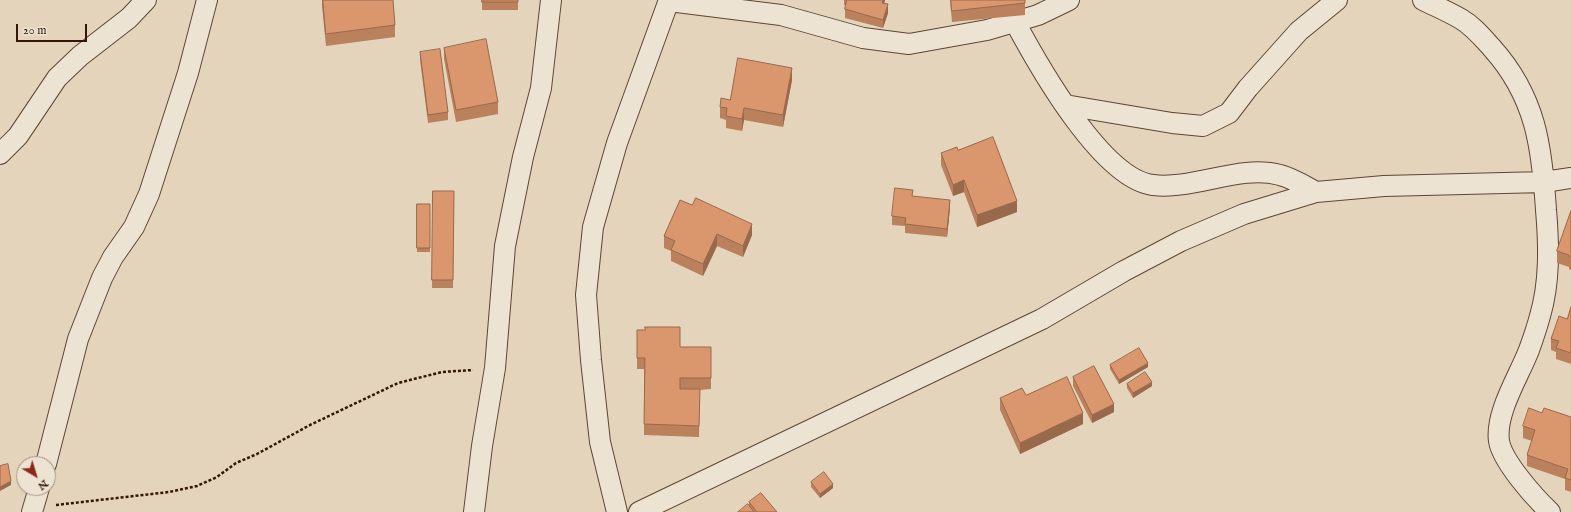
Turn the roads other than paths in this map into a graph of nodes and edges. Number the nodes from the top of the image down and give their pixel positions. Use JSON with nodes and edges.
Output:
{"nodes":[{"id":1,"x":146,"y":0,"type":"edge"},
{"id":2,"x":207,"y":0,"type":"edge"},
{"id":3,"x":551,"y":0,"type":"edge"},
{"id":4,"x":669,"y":0,"type":"edge"},
{"id":5,"x":1069,"y":0,"type":"edge"},
{"id":6,"x":1337,"y":0,"type":"edge"},
{"id":7,"x":1423,"y":0,"type":"edge"},
{"id":8,"x":1015,"y":22,"type":"junction"},
{"id":9,"x":1064,"y":105,"type":"junction"},
{"id":10,"x":0,"y":154,"type":"edge"},
{"id":11,"x":1571,"y":178,"type":"edge"},
{"id":12,"x":1544,"y":182,"type":"junction"},
{"id":13,"x":1316,"y":192,"type":"junction"},
{"id":14,"x":48,"y":456,"type":"edge"},
{"id":15,"x":37,"y":496,"type":"edge"},
{"id":16,"x":32,"y":512,"type":"edge"},
{"id":17,"x":474,"y":512,"type":"edge"},
{"id":18,"x":618,"y":512,"type":"edge"},
{"id":19,"x":639,"y":512,"type":"edge"},
{"id":20,"x":1550,"y":512,"type":"edge"}],
"edges":[{"from":1,"to":10,"type":"street"},
{"from":2,"to":14,"type":"street"},
{"from":3,"to":17,"type":"street"},
{"from":4,"to":8,"type":"street"},
{"from":4,"to":18,"type":"street"},
{"from":5,"to":8,"type":"street"},
{"from":6,"to":9,"type":"street"},
{"from":7,"to":12,"type":"street"},
{"from":8,"to":9,"type":"street"},
{"from":9,"to":13,"type":"street"},
{"from":11,"to":12,"type":"street"},
{"from":12,"to":13,"type":"street"},
{"from":12,"to":20,"type":"street"},
{"from":13,"to":19,"type":"street"},
{"from":15,"to":16,"type":"street"}]}
